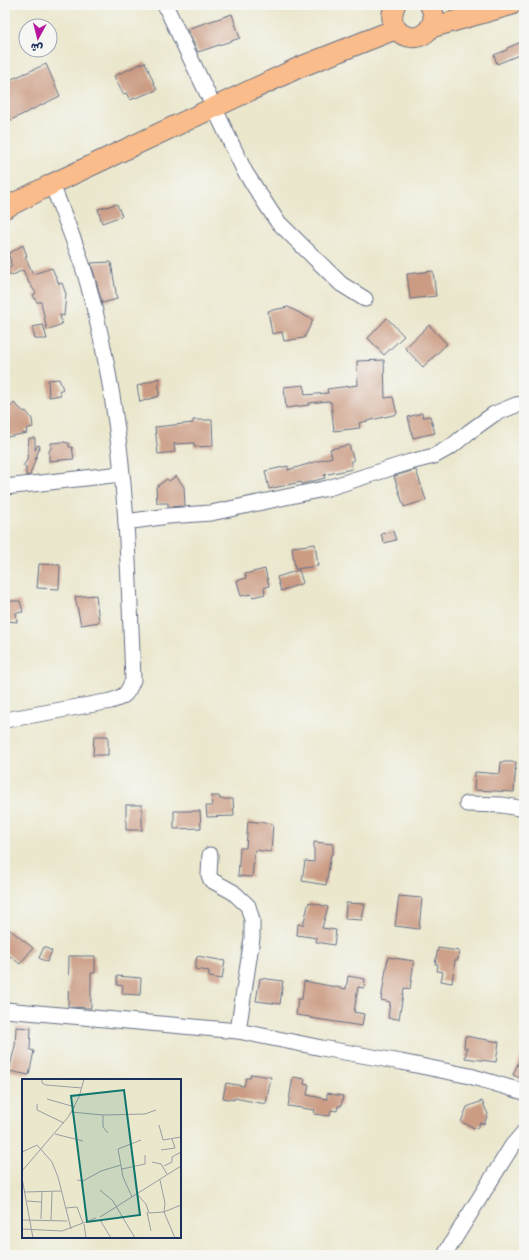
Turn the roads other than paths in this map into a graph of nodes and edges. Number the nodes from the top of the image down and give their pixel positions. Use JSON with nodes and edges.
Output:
{"nodes":[{"id":1,"x":164,"y":5,"type":"edge"},
{"id":2,"x":396,"y":5,"type":"edge"},
{"id":3,"x":430,"y":5,"type":"edge"},
{"id":4,"x":511,"y":5,"type":"edge"},
{"id":5,"x":430,"y":28,"type":"junction"},
{"id":6,"x":396,"y":29,"type":"junction"},
{"id":7,"x":213,"y":108,"type":"junction"},
{"id":8,"x":52,"y":184,"type":"junction"},
{"id":9,"x":5,"y":208,"type":"edge"},
{"id":10,"x":365,"y":299,"type":"dead end"},
{"id":11,"x":524,"y":404,"type":"edge"},
{"id":12,"x":122,"y":474,"type":"junction"},
{"id":13,"x":5,"y":487,"type":"edge"},
{"id":14,"x":126,"y":522,"type":"junction"},
{"id":15,"x":5,"y":720,"type":"edge"},
{"id":16,"x":467,"y":804,"type":"dead end"},
{"id":17,"x":524,"y":809,"type":"edge"},
{"id":18,"x":210,"y":855,"type":"dead end"},
{"id":19,"x":5,"y":1010,"type":"edge"},
{"id":20,"x":238,"y":1031,"type":"junction"},
{"id":21,"x":524,"y":1092,"type":"edge"},
{"id":22,"x":524,"y":1132,"type":"edge"},
{"id":23,"x":518,"y":1149,"type":"edge"},
{"id":24,"x":445,"y":1255,"type":"edge"}],
"edges":[{"from":1,"to":7,"type":"street"},
{"from":2,"to":6,"type":"main road"},
{"from":3,"to":5,"type":"main road"},
{"from":4,"to":5,"type":"main road"},
{"from":5,"to":6,"type":"main road"},
{"from":6,"to":7,"type":"main road"},
{"from":7,"to":8,"type":"main road"},
{"from":7,"to":10,"type":"street"},
{"from":8,"to":9,"type":"main road"},
{"from":8,"to":12,"type":"street"},
{"from":11,"to":14,"type":"street"},
{"from":12,"to":13,"type":"street"},
{"from":12,"to":14,"type":"street"},
{"from":14,"to":15,"type":"street"},
{"from":16,"to":17,"type":"street"},
{"from":18,"to":20,"type":"street"},
{"from":19,"to":20,"type":"street"},
{"from":20,"to":21,"type":"street"},
{"from":22,"to":23,"type":"street"},
{"from":23,"to":24,"type":"street"}]}
